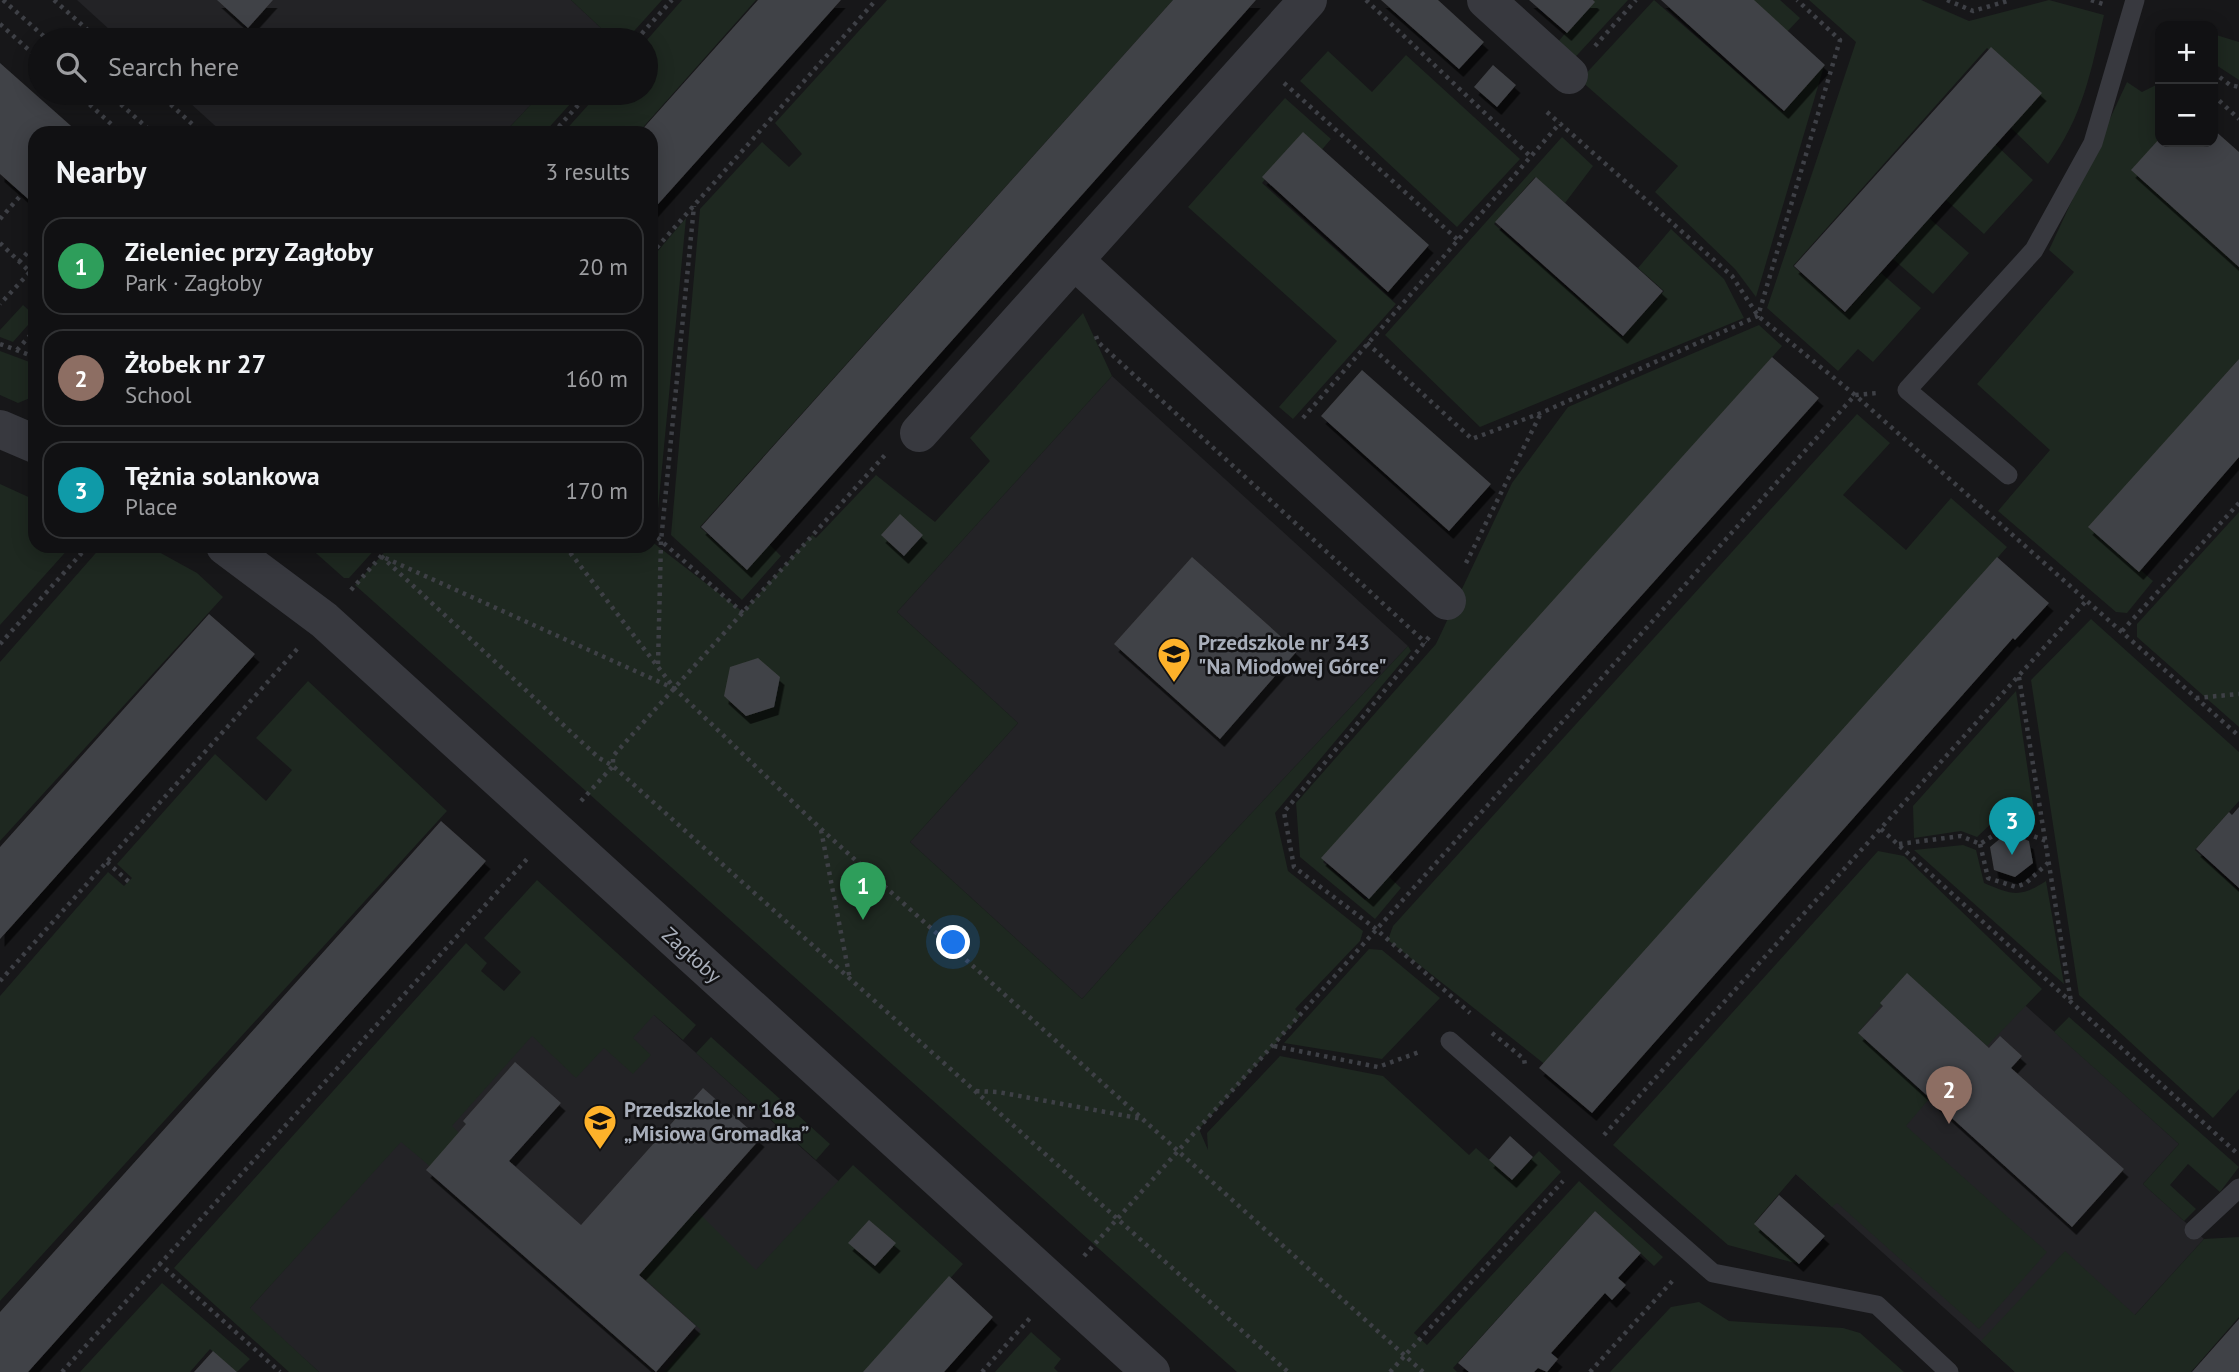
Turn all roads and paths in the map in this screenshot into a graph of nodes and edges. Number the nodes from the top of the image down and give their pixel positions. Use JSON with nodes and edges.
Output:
{"nodes":[{"id":1,"x":3,"y":0,"type":"edge"},
{"id":2,"x":54,"y":0,"type":"edge"},
{"id":3,"x":671,"y":0,"type":"edge"},
{"id":4,"x":876,"y":0,"type":"edge"},
{"id":5,"x":1308,"y":0,"type":"edge"},
{"id":6,"x":1366,"y":0,"type":"edge"},
{"id":7,"x":1486,"y":0,"type":"edge"},
{"id":8,"x":1636,"y":0,"type":"edge"},
{"id":9,"x":1797,"y":0,"type":"edge"},
{"id":10,"x":1947,"y":0,"type":"edge"},
{"id":11,"x":2011,"y":0,"type":"edge"},
{"id":12,"x":2136,"y":0,"type":"edge"},
{"id":13,"x":0,"y":24,"type":"edge"},
{"id":14,"x":34,"y":28,"type":"edge"},
{"id":15,"x":86,"y":28,"type":"edge"},
{"id":16,"x":646,"y":28,"type":"edge"},
{"id":17,"x":28,"y":49,"type":"edge"},
{"id":18,"x":1256,"y":58,"type":"junction"},
{"id":19,"x":1569,"y":75,"type":"junction"},
{"id":20,"x":2218,"y":76,"type":"edge"},
{"id":21,"x":2239,"y":87,"type":"edge"},
{"id":22,"x":2218,"y":100,"type":"edge"},
{"id":23,"x":90,"y":105,"type":"edge"},
{"id":24,"x":122,"y":105,"type":"edge"},
{"id":25,"x":171,"y":105,"type":"edge"},
{"id":26,"x":578,"y":105,"type":"edge"},
{"id":27,"x":2239,"y":119,"type":"edge"},
{"id":28,"x":1560,"y":123,"type":"junction"},
{"id":29,"x":113,"y":126,"type":"edge"},
{"id":30,"x":145,"y":126,"type":"edge"},
{"id":31,"x":194,"y":126,"type":"edge"},
{"id":32,"x":559,"y":126,"type":"edge"},
{"id":33,"x":1531,"y":157,"type":"junction"},
{"id":34,"x":22,"y":194,"type":"dead end"},
{"id":35,"x":694,"y":206,"type":"junction"},
{"id":36,"x":0,"y":219,"type":"edge"},
{"id":37,"x":1458,"y":240,"type":"junction"},
{"id":38,"x":0,"y":243,"type":"edge"},
{"id":39,"x":658,"y":246,"type":"edge"},
{"id":40,"x":28,"y":252,"type":"edge"},
{"id":41,"x":1075,"y":261,"type":"junction"},
{"id":42,"x":19,"y":262,"type":"junction"},
{"id":43,"x":28,"y":268,"type":"edge"},
{"id":44,"x":28,"y":276,"type":"edge"},
{"id":45,"x":0,"y":304,"type":"edge"},
{"id":46,"x":1758,"y":316,"type":"junction"},
{"id":47,"x":28,"y":338,"type":"edge"},
{"id":48,"x":1367,"y":343,"type":"junction"},
{"id":49,"x":0,"y":344,"type":"edge"},
{"id":50,"x":17,"y":350,"type":"junction"},
{"id":51,"x":28,"y":354,"type":"edge"},
{"id":52,"x":1906,"y":390,"type":"junction"},
{"id":53,"x":1855,"y":395,"type":"junction"},
{"id":54,"x":1541,"y":413,"type":"junction"},
{"id":55,"x":0,"y":429,"type":"edge"},
{"id":56,"x":919,"y":433,"type":"dead end"},
{"id":57,"x":28,"y":441,"type":"edge"},
{"id":58,"x":1277,"y":449,"type":"junction"},
{"id":59,"x":886,"y":453,"type":"dead end"},
{"id":60,"x":2008,"y":475,"type":"dead end"},
{"id":61,"x":2239,"y":503,"type":"edge"},
{"id":62,"x":658,"y":538,"type":"edge"},
{"id":63,"x":661,"y":541,"type":"junction"},
{"id":64,"x":82,"y":553,"type":"edge"},
{"id":65,"x":234,"y":553,"type":"edge"},
{"id":66,"x":384,"y":553,"type":"edge"},
{"id":67,"x":571,"y":553,"type":"edge"},
{"id":68,"x":381,"y":556,"type":"junction"},
{"id":69,"x":2087,"y":600,"type":"junction"},
{"id":70,"x":1447,"y":601,"type":"junction"},
{"id":71,"x":743,"y":612,"type":"junction"},
{"id":72,"x":324,"y":620,"type":"junction"},
{"id":73,"x":2122,"y":631,"type":"junction"},
{"id":74,"x":0,"y":644,"type":"edge"},
{"id":75,"x":658,"y":664,"type":"junction"},
{"id":76,"x":2019,"y":676,"type":"junction"},
{"id":77,"x":675,"y":690,"type":"junction"},
{"id":78,"x":2239,"y":694,"type":"edge"},
{"id":79,"x":2196,"y":698,"type":"junction"},
{"id":80,"x":2239,"y":736,"type":"edge"},
{"id":81,"x":613,"y":766,"type":"junction"},
{"id":82,"x":576,"y":806,"type":"dead end"},
{"id":83,"x":821,"y":829,"type":"junction"},
{"id":84,"x":1881,"y":829,"type":"junction"},
{"id":85,"x":2046,"y":841,"type":"junction"},
{"id":86,"x":1898,"y":844,"type":"junction"},
{"id":87,"x":1980,"y":844,"type":"junction"},
{"id":88,"x":534,"y":852,"type":"dead end"},
{"id":89,"x":107,"y":862,"type":"junction"},
{"id":90,"x":2049,"y":862,"type":"junction"},
{"id":91,"x":129,"y":882,"type":"dead end"},
{"id":92,"x":1376,"y":929,"type":"junction"},
{"id":93,"x":850,"y":979,"type":"junction"},
{"id":94,"x":0,"y":981,"type":"edge"},
{"id":95,"x":2071,"y":1002,"type":"junction"},
{"id":96,"x":1475,"y":1018,"type":"dead end"},
{"id":97,"x":1485,"y":1026,"type":"dead end"},
{"id":98,"x":1450,"y":1041,"type":"joint"},
{"id":99,"x":1273,"y":1046,"type":"junction"},
{"id":100,"x":975,"y":1091,"type":"junction"},
{"id":101,"x":1533,"y":1114,"type":"junction"},
{"id":102,"x":1144,"y":1119,"type":"junction"},
{"id":103,"x":1179,"y":1152,"type":"junction"},
{"id":104,"x":2239,"y":1155,"type":"edge"},
{"id":105,"x":1583,"y":1158,"type":"junction"},
{"id":106,"x":2239,"y":1188,"type":"edge"},
{"id":107,"x":1116,"y":1219,"type":"junction"},
{"id":108,"x":2194,"y":1230,"type":"dead end"},
{"id":109,"x":1695,"y":1257,"type":"junction"},
{"id":110,"x":159,"y":1263,"type":"junction"},
{"id":111,"x":1057,"y":1287,"type":"junction"},
{"id":112,"x":1405,"y":1355,"type":"junction"},
{"id":113,"x":62,"y":1372,"type":"edge"},
{"id":114,"x":279,"y":1372,"type":"edge"},
{"id":115,"x":982,"y":1372,"type":"edge"},
{"id":116,"x":1151,"y":1372,"type":"edge"},
{"id":117,"x":1288,"y":1372,"type":"edge"},
{"id":118,"x":1390,"y":1372,"type":"edge"},
{"id":119,"x":1423,"y":1372,"type":"edge"},
{"id":120,"x":1590,"y":1372,"type":"edge"},
{"id":121,"x":1949,"y":1372,"type":"edge"}],
"edges":[{"from":1,"to":14,"type":"path"},
{"from":2,"to":15,"type":"path"},
{"from":3,"to":16,"type":"path"},
{"from":4,"to":35,"type":"path"},
{"from":5,"to":18,"type":"street"},
{"from":6,"to":33,"type":"path"},
{"from":7,"to":19,"type":"street"},
{"from":8,"to":19,"type":"path"},
{"from":9,"to":46,"type":"path"},
{"from":10,"to":11,"type":"path"},
{"from":12,"to":52,"type":"lane"},
{"from":13,"to":17,"type":"path"},
{"from":18,"to":37,"type":"path"},
{"from":18,"to":41,"type":"street"},
{"from":19,"to":28,"type":"path"},
{"from":20,"to":21,"type":"path"},
{"from":22,"to":27,"type":"path"},
{"from":23,"to":29,"type":"path"},
{"from":24,"to":30,"type":"path"},
{"from":25,"to":31,"type":"path"},
{"from":26,"to":32,"type":"path"},
{"from":28,"to":33,"type":"path"},
{"from":28,"to":46,"type":"path"},
{"from":33,"to":37,"type":"path"},
{"from":34,"to":36,"type":"path"},
{"from":35,"to":39,"type":"path"},
{"from":35,"to":63,"type":"path"},
{"from":37,"to":48,"type":"path"},
{"from":38,"to":42,"type":"path"},
{"from":40,"to":42,"type":"path"},
{"from":41,"to":56,"type":"street"},
{"from":41,"to":58,"type":"street"},
{"from":42,"to":43,"type":"path"},
{"from":44,"to":45,"type":"path"},
{"from":46,"to":53,"type":"path"},
{"from":46,"to":54,"type":"path"},
{"from":47,"to":50,"type":"path"},
{"from":48,"to":54,"type":"path"},
{"from":48,"to":58,"type":"path"},
{"from":49,"to":50,"type":"path"},
{"from":50,"to":51,"type":"path"},
{"from":52,"to":53,"type":"path"},
{"from":52,"to":60,"type":"lane"},
{"from":53,"to":69,"type":"path"},
{"from":53,"to":92,"type":"path"},
{"from":54,"to":70,"type":"path"},
{"from":55,"to":57,"type":"street"},
{"from":58,"to":70,"type":"street"},
{"from":59,"to":71,"type":"path"},
{"from":61,"to":73,"type":"path"},
{"from":62,"to":63,"type":"path"},
{"from":63,"to":71,"type":"path"},
{"from":63,"to":75,"type":"path"},
{"from":64,"to":74,"type":"path"},
{"from":65,"to":72,"type":"street","name":"Zagłoby"},
{"from":66,"to":68,"type":"path"},
{"from":67,"to":75,"type":"path"},
{"from":68,"to":72,"type":"path"},
{"from":68,"to":77,"type":"path"},
{"from":68,"to":81,"type":"path"},
{"from":69,"to":73,"type":"path"},
{"from":69,"to":76,"type":"path"},
{"from":70,"to":92,"type":"path"},
{"from":71,"to":77,"type":"path"},
{"from":72,"to":89,"type":"path"},
{"from":72,"to":111,"type":"street","name":"Zagłoby"},
{"from":73,"to":79,"type":"path"},
{"from":75,"to":77,"type":"path"},
{"from":76,"to":84,"type":"path"},
{"from":76,"to":85,"type":"path"},
{"from":77,"to":81,"type":"path"},
{"from":77,"to":83,"type":"path"},
{"from":78,"to":79,"type":"path"},
{"from":79,"to":80,"type":"path"},
{"from":81,"to":82,"type":"path"},
{"from":81,"to":93,"type":"path"},
{"from":83,"to":93,"type":"path"},
{"from":83,"to":102,"type":"path"},
{"from":84,"to":86,"type":"path"},
{"from":84,"to":105,"type":"path"},
{"from":85,"to":87,"type":"path"},
{"from":85,"to":90,"type":"path"},
{"from":86,"to":87,"type":"path"},
{"from":86,"to":95,"type":"path"},
{"from":87,"to":90,"type":"path"},
{"from":88,"to":110,"type":"path"},
{"from":89,"to":91,"type":"path"},
{"from":89,"to":94,"type":"path"},
{"from":90,"to":95,"type":"path"},
{"from":92,"to":96,"type":"path"},
{"from":92,"to":99,"type":"path"},
{"from":93,"to":100,"type":"path"},
{"from":95,"to":104,"type":"path"},
{"from":97,"to":101,"type":"path"},
{"from":98,"to":99,"type":"path"},
{"from":98,"to":101,"type":"lane"},
{"from":99,"to":103,"type":"path"},
{"from":100,"to":102,"type":"path"},
{"from":100,"to":107,"type":"path"},
{"from":101,"to":105,"type":"lane"},
{"from":102,"to":103,"type":"path"},
{"from":103,"to":107,"type":"path"},
{"from":103,"to":112,"type":"path"},
{"from":105,"to":109,"type":"lane"},
{"from":105,"to":112,"type":"path"},
{"from":106,"to":108,"type":"lane"},
{"from":107,"to":111,"type":"path"},
{"from":107,"to":117,"type":"path"},
{"from":109,"to":120,"type":"path"},
{"from":109,"to":121,"type":"lane"},
{"from":110,"to":113,"type":"path"},
{"from":110,"to":114,"type":"path"},
{"from":111,"to":115,"type":"path"},
{"from":111,"to":116,"type":"street","name":"Zagłoby"},
{"from":112,"to":118,"type":"path"},
{"from":112,"to":119,"type":"path"}]}
